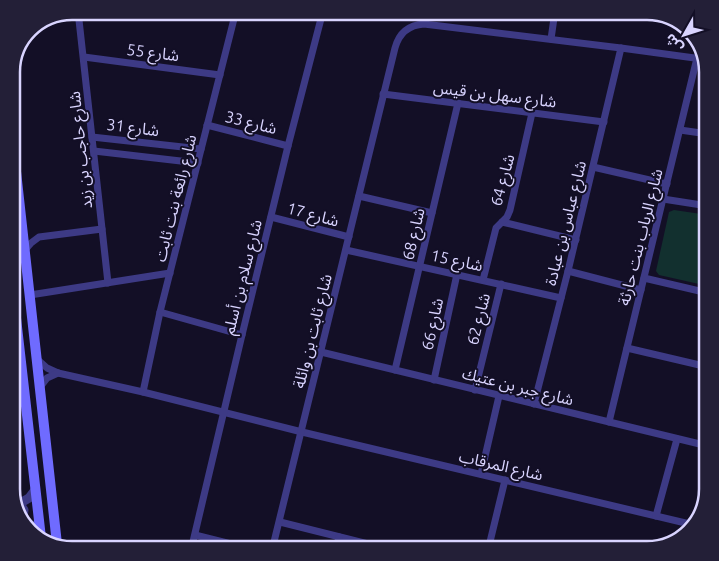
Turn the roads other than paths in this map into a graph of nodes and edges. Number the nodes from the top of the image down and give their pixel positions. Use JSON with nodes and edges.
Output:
{"nodes":[{"id":1,"x":80,"y":20,"type":"edge"},
{"id":2,"x":234,"y":20,"type":"edge"},
{"id":3,"x":321,"y":20,"type":"edge"},
{"id":4,"x":554,"y":20,"type":"edge"},
{"id":5,"x":551,"y":39,"type":"junction"},
{"id":6,"x":621,"y":48,"type":"junction"},
{"id":7,"x":84,"y":57,"type":"junction"},
{"id":8,"x":697,"y":58,"type":"edge"},
{"id":9,"x":698,"y":64,"type":"edge"},
{"id":10,"x":220,"y":74,"type":"junction"},
{"id":11,"x":384,"y":94,"type":"junction"},
{"id":12,"x":458,"y":103,"type":"junction"},
{"id":13,"x":532,"y":113,"type":"junction"},
{"id":14,"x":604,"y":122,"type":"junction"},
{"id":15,"x":207,"y":125,"type":"junction"},
{"id":16,"x":680,"y":130,"type":"junction"},
{"id":17,"x":699,"y":133,"type":"edge"},
{"id":18,"x":92,"y":136,"type":"junction"},
{"id":19,"x":288,"y":146,"type":"junction"},
{"id":20,"x":201,"y":149,"type":"junction"},
{"id":21,"x":94,"y":151,"type":"junction"},
{"id":22,"x":198,"y":163,"type":"junction"},
{"id":23,"x":593,"y":168,"type":"junction"},
{"id":24,"x":667,"y":184,"type":"junction"},
{"id":25,"x":359,"y":196,"type":"junction"},
{"id":26,"x":663,"y":199,"type":"junction"},
{"id":27,"x":699,"y":205,"type":"edge"},
{"id":28,"x":20,"y":209,"type":"edge"},
{"id":29,"x":432,"y":213,"type":"junction"},
{"id":30,"x":271,"y":216,"type":"junction"},
{"id":31,"x":502,"y":222,"type":"junction"},
{"id":32,"x":22,"y":227,"type":"junction"},
{"id":33,"x":102,"y":229,"type":"junction"},
{"id":34,"x":38,"y":237,"type":"junction"},
{"id":35,"x":349,"y":237,"type":"junction"},
{"id":36,"x":576,"y":240,"type":"junction"},
{"id":37,"x":25,"y":250,"type":"junction"},
{"id":38,"x":346,"y":250,"type":"junction"},
{"id":39,"x":419,"y":266,"type":"junction"},
{"id":40,"x":568,"y":270,"type":"junction"},
{"id":41,"x":170,"y":273,"type":"junction"},
{"id":42,"x":457,"y":274,"type":"junction"},
{"id":43,"x":644,"y":278,"type":"junction"},
{"id":44,"x":483,"y":280,"type":"junction"},
{"id":45,"x":108,"y":283,"type":"junction"},
{"id":46,"x":501,"y":284,"type":"junction"},
{"id":47,"x":641,"y":290,"type":"junction"},
{"id":48,"x":699,"y":291,"type":"edge"},
{"id":49,"x":30,"y":294,"type":"junction"},
{"id":50,"x":561,"y":298,"type":"junction"},
{"id":51,"x":160,"y":312,"type":"junction"},
{"id":52,"x":242,"y":335,"type":"junction"},
{"id":53,"x":627,"y":348,"type":"junction"},
{"id":54,"x":321,"y":352,"type":"junction"},
{"id":55,"x":20,"y":355,"type":"edge"},
{"id":56,"x":37,"y":359,"type":"junction"},
{"id":57,"x":699,"y":365,"type":"edge"},
{"id":58,"x":395,"y":370,"type":"junction"},
{"id":59,"x":58,"y":373,"type":"junction"},
{"id":60,"x":434,"y":380,"type":"junction"},
{"id":61,"x":40,"y":387,"type":"junction"},
{"id":62,"x":475,"y":390,"type":"junction"},
{"id":63,"x":143,"y":392,"type":"junction"},
{"id":64,"x":500,"y":396,"type":"junction"},
{"id":65,"x":534,"y":404,"type":"junction"},
{"id":66,"x":224,"y":411,"type":"junction"},
{"id":67,"x":609,"y":422,"type":"junction"},
{"id":68,"x":302,"y":432,"type":"junction"},
{"id":69,"x":677,"y":439,"type":"junction"},
{"id":70,"x":699,"y":444,"type":"edge"},
{"id":71,"x":481,"y":474,"type":"junction"},
{"id":72,"x":505,"y":480,"type":"junction"},
{"id":73,"x":35,"y":490,"type":"junction"},
{"id":74,"x":22,"y":502,"type":"edge"},
{"id":75,"x":656,"y":516,"type":"junction"},
{"id":76,"x":280,"y":522,"type":"junction"},
{"id":77,"x":686,"y":523,"type":"edge"},
{"id":78,"x":39,"y":530,"type":"edge"},
{"id":79,"x":195,"y":535,"type":"junction"},
{"id":80,"x":339,"y":537,"type":"junction"},
{"id":81,"x":56,"y":538,"type":"edge"},
{"id":82,"x":194,"y":541,"type":"edge"},
{"id":83,"x":219,"y":541,"type":"edge"},
{"id":84,"x":275,"y":541,"type":"edge"},
{"id":85,"x":338,"y":541,"type":"edge"},
{"id":86,"x":355,"y":541,"type":"edge"},
{"id":87,"x":490,"y":541,"type":"edge"}],
"edges":[{"from":1,"to":7,"type":"street","name":"شارع حاجب بن زيد"},
{"from":2,"to":10,"type":"street","name":"شارع رائعة بنت ثابت"},
{"from":3,"to":19,"type":"street","name":"شارع سلام بن أسلم"},
{"from":4,"to":5,"type":"street"},
{"from":5,"to":6,"type":"street"},
{"from":5,"to":11,"type":"street"},
{"from":6,"to":8,"type":"street"},
{"from":6,"to":14,"type":"street","name":"شارع عباس بن عبادة"},
{"from":7,"to":10,"type":"street","name":"شارع 55"},
{"from":7,"to":18,"type":"street","name":"شارع حاجب بن زيد"},
{"from":9,"to":16,"type":"street","name":"شارع الرباب بنت حارثة"},
{"from":10,"to":15,"type":"street","name":"شارع رائعة بنت ثابت"},
{"from":11,"to":12,"type":"street","name":"شارع سهل بن قيس"},
{"from":11,"to":25,"type":"street"},
{"from":12,"to":13,"type":"street","name":"شارع سهل بن قيس"},
{"from":12,"to":29,"type":"street","name":"شارع 68"},
{"from":13,"to":14,"type":"street","name":"شارع سهل بن قيس"},
{"from":13,"to":31,"type":"street","name":"شارع 64"},
{"from":14,"to":23,"type":"street","name":"شارع عباس بن عبادة"},
{"from":15,"to":19,"type":"street","name":"شارع 33"},
{"from":15,"to":20,"type":"street","name":"شارع رائعة بنت ثابت"},
{"from":16,"to":17,"type":"street"},
{"from":16,"to":24,"type":"street","name":"شارع الرباب بنت حارثة"},
{"from":18,"to":20,"type":"street","name":"شارع 31"},
{"from":18,"to":21,"type":"street","name":"شارع حاجب بن زيد"},
{"from":19,"to":30,"type":"street","name":"شارع سلام بن أسلم"},
{"from":20,"to":22,"type":"street","name":"شارع رائعة بنت ثابت"},
{"from":21,"to":22,"type":"street","name":"شارع 31"},
{"from":21,"to":33,"type":"street","name":"شارع حاجب بن زيد"},
{"from":22,"to":41,"type":"street","name":"شارع رائعة بنت ثابت"},
{"from":23,"to":24,"type":"street"},
{"from":23,"to":36,"type":"street","name":"شارع عباس بن عبادة"},
{"from":24,"to":26,"type":"street","name":"شارع الرباب بنت حارثة"},
{"from":25,"to":29,"type":"street"},
{"from":25,"to":35,"type":"street"},
{"from":26,"to":27,"type":"street"},
{"from":26,"to":43,"type":"street","name":"شارع الرباب بنت حارثة"},
{"from":28,"to":32,"type":"main road"},
{"from":29,"to":39,"type":"street","name":"شارع 68"},
{"from":30,"to":35,"type":"street","name":"شارع 17"},
{"from":30,"to":52,"type":"street","name":"شارع سلام بن أسلم"},
{"from":31,"to":36,"type":"street"},
{"from":31,"to":44,"type":"street","name":"شارع 64"},
{"from":32,"to":34,"type":"street"},
{"from":32,"to":37,"type":"main road"},
{"from":33,"to":34,"type":"street"},
{"from":33,"to":45,"type":"street","name":"شارع حاجب بن زيد"},
{"from":34,"to":37,"type":"street"},
{"from":35,"to":38,"type":"street","name":"شارع ثابت بن وائلة"},
{"from":36,"to":40,"type":"street","name":"شارع عباس بن عبادة"},
{"from":37,"to":49,"type":"main road"},
{"from":38,"to":39,"type":"street","name":"شارع 15"},
{"from":38,"to":54,"type":"street","name":"شارع ثابت بن وائلة"},
{"from":39,"to":42,"type":"street","name":"شارع 15"},
{"from":39,"to":58,"type":"street","name":"شارع 68"},
{"from":40,"to":47,"type":"street"},
{"from":40,"to":50,"type":"street","name":"شارع عباس بن عبادة"},
{"from":41,"to":45,"type":"street"},
{"from":41,"to":51,"type":"street","name":"شارع رائعة بنت ثابت"},
{"from":42,"to":44,"type":"street","name":"شارع 15"},
{"from":42,"to":60,"type":"street","name":"شارع 66"},
{"from":43,"to":47,"type":"street","name":"شارع الرباب بنت حارثة"},
{"from":43,"to":48,"type":"street"},
{"from":44,"to":46,"type":"street","name":"شارع 15"},
{"from":45,"to":49,"type":"street"},
{"from":46,"to":50,"type":"street","name":"شارع 15"},
{"from":46,"to":62,"type":"street","name":"شارع 62"},
{"from":47,"to":53,"type":"street","name":"شارع الرباب بنت حارثة"},
{"from":49,"to":56,"type":"main road"},
{"from":50,"to":65,"type":"street","name":"شارع عباس بن عبادة"},
{"from":51,"to":52,"type":"street"},
{"from":51,"to":63,"type":"street","name":"شارع رائعة بنت ثابت"},
{"from":52,"to":66,"type":"street","name":"شارع سلام بن أسلم"},
{"from":53,"to":57,"type":"street"},
{"from":53,"to":67,"type":"street","name":"شارع الرباب بنت حارثة"},
{"from":54,"to":58,"type":"street","name":"شارع جبر بن عتيك"},
{"from":54,"to":68,"type":"street","name":"شارع ثابت بن وائلة"},
{"from":55,"to":73,"type":"main road"},
{"from":56,"to":59,"type":"street"},
{"from":56,"to":61,"type":"main road"},
{"from":58,"to":60,"type":"street","name":"شارع جبر بن عتيك"},
{"from":59,"to":61,"type":"street"},
{"from":59,"to":63,"type":"street"},
{"from":60,"to":62,"type":"street","name":"شارع جبر بن عتيك"},
{"from":61,"to":81,"type":"main road"},
{"from":62,"to":64,"type":"street","name":"شارع جبر بن عتيك"},
{"from":63,"to":66,"type":"street"},
{"from":64,"to":65,"type":"street","name":"شارع جبر بن عتيك"},
{"from":64,"to":71,"type":"street"},
{"from":65,"to":67,"type":"street","name":"شارع جبر بن عتيك"},
{"from":66,"to":68,"type":"street","name":"شارع المرقاب"},
{"from":66,"to":79,"type":"street","name":"شارع سلام بن أسلم"},
{"from":67,"to":69,"type":"street","name":"شارع جبر بن عتيك"},
{"from":68,"to":71,"type":"street","name":"شارع المرقاب"},
{"from":68,"to":76,"type":"street"},
{"from":69,"to":70,"type":"street","name":"شارع جبر بن عتيك"},
{"from":69,"to":75,"type":"street"},
{"from":71,"to":72,"type":"street","name":"شارع المرقاب"},
{"from":72,"to":75,"type":"street","name":"شارع المرقاب"},
{"from":72,"to":87,"type":"street"},
{"from":73,"to":74,"type":"street"},
{"from":73,"to":78,"type":"main road"},
{"from":75,"to":77,"type":"street","name":"شارع المرقاب"},
{"from":76,"to":80,"type":"street"},
{"from":76,"to":84,"type":"street"},
{"from":79,"to":82,"type":"street","name":"شارع سلام بن أسلم"},
{"from":79,"to":83,"type":"street"},
{"from":80,"to":85,"type":"street"},
{"from":80,"to":86,"type":"street"}]}
